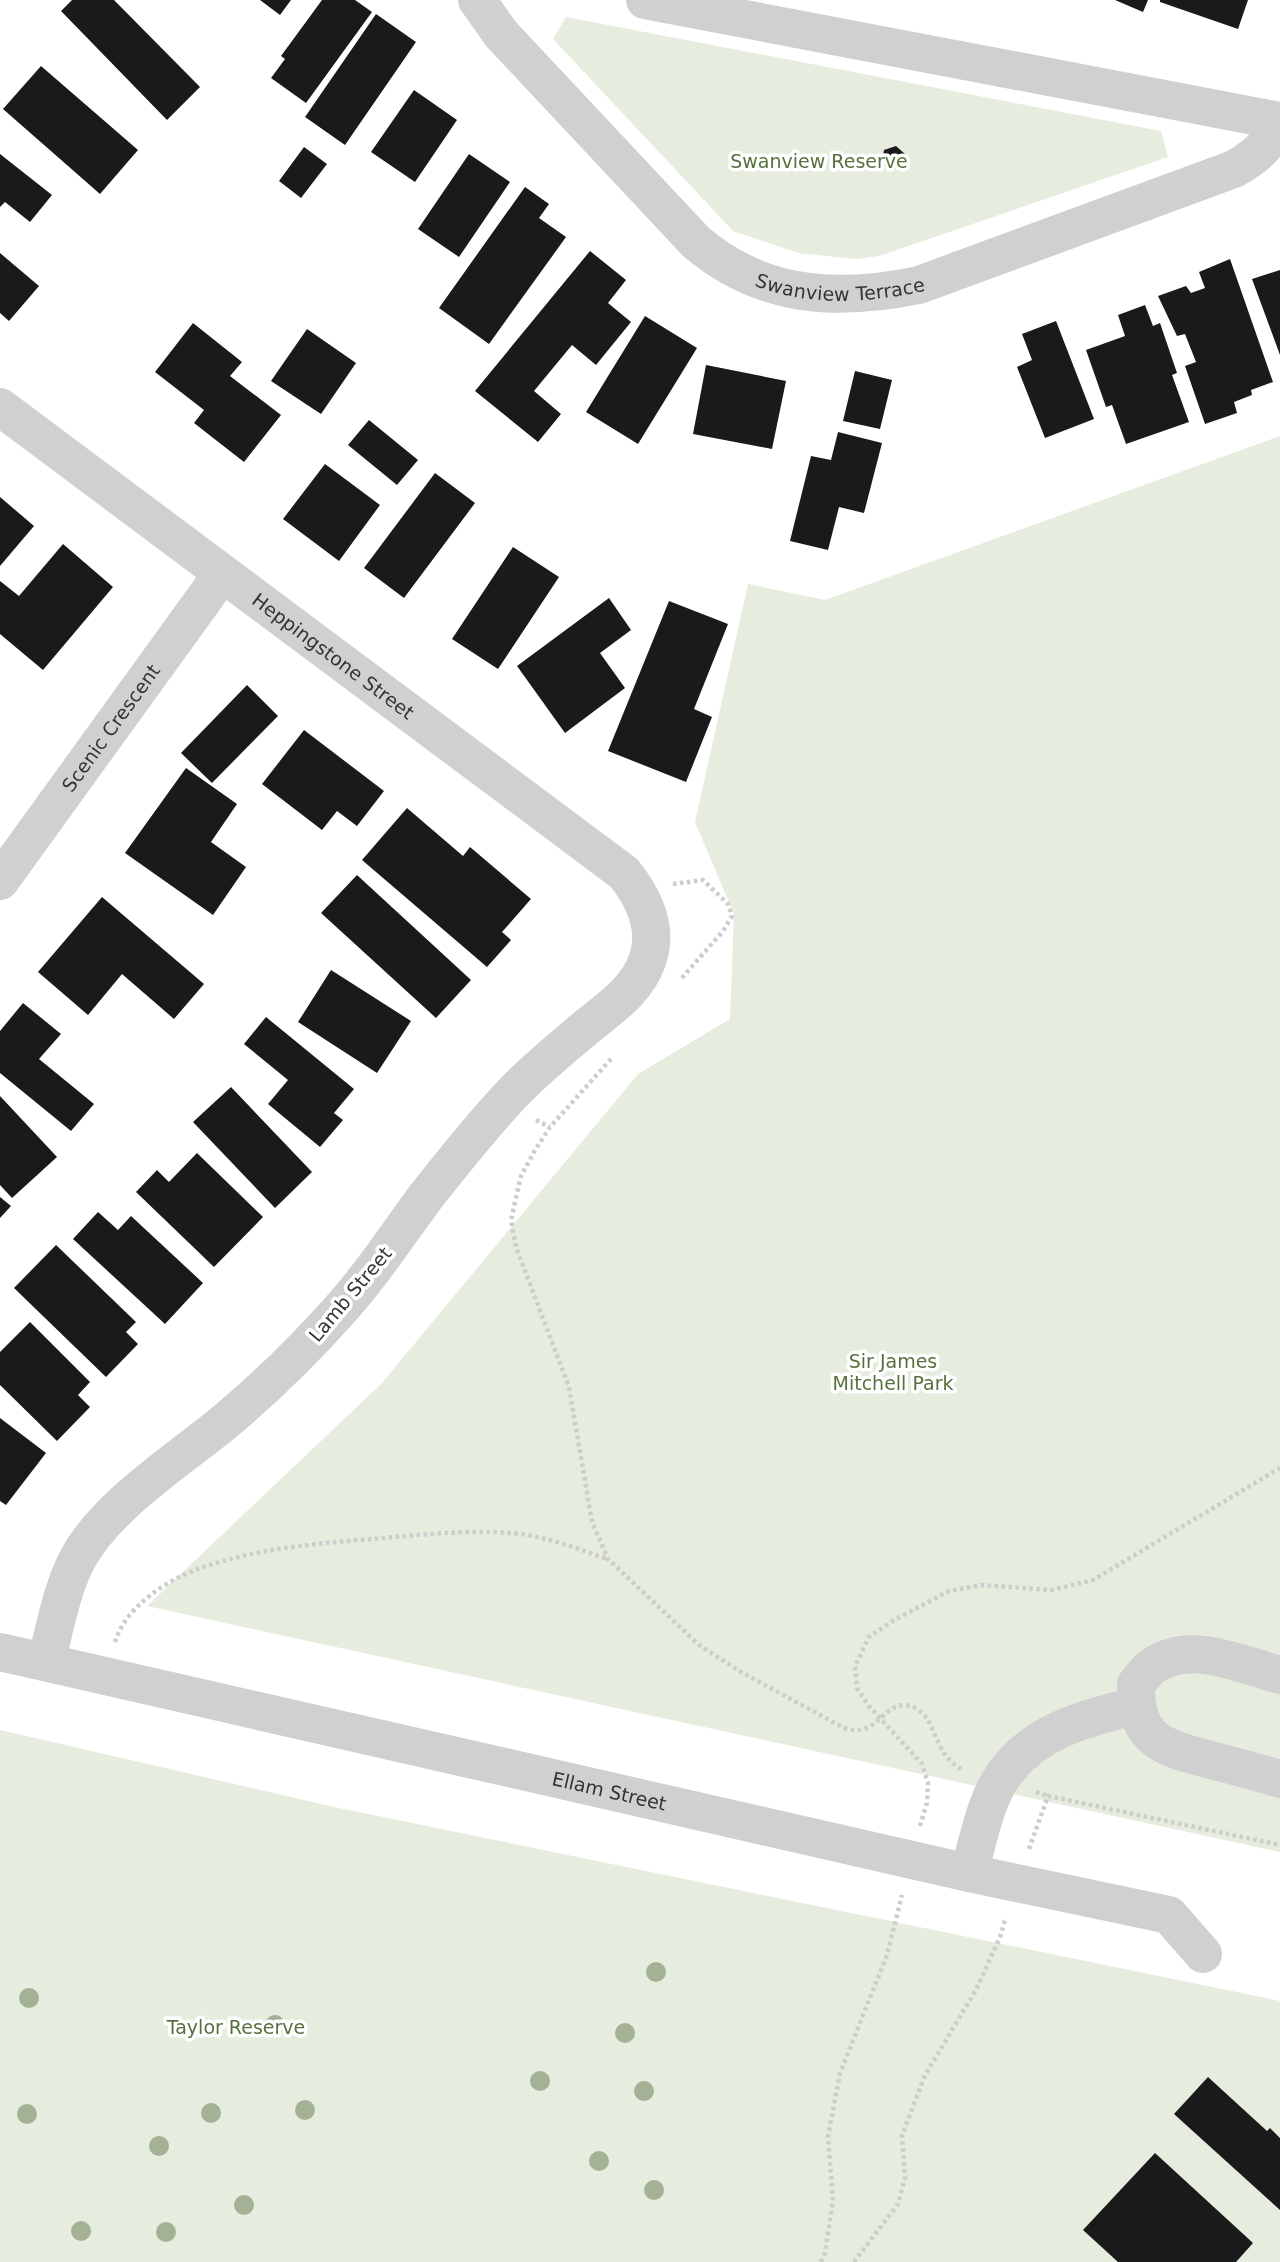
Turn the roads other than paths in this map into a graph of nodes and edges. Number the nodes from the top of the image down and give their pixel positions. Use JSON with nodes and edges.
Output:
{"nodes":[{"id":1,"x":477,"y":0,"type":"edge"},
{"id":2,"x":645,"y":0,"type":"edge"},
{"id":3,"x":790,"y":13,"type":"edge"},
{"id":4,"x":1279,"y":121,"type":"edge"},
{"id":5,"x":0,"y":407,"type":"edge"},
{"id":6,"x":222,"y":574,"type":"junction"},
{"id":7,"x":0,"y":881,"type":"edge"},
{"id":8,"x":650,"y":921,"type":"joint"},
{"id":9,"x":0,"y":1652,"type":"edge"},
{"id":10,"x":46,"y":1662,"type":"junction"},
{"id":11,"x":1280,"y":1675,"type":"edge"},
{"id":12,"x":1136,"y":1706,"type":"junction"},
{"id":13,"x":1280,"y":1779,"type":"edge"},
{"id":14,"x":969,"y":1873,"type":"junction"},
{"id":15,"x":1203,"y":1954,"type":"dead end"}],
"edges":[{"from":1,"to":4,"type":"street","name":"Swanview Terrace"},
{"from":2,"to":3,"type":"street","name":"Swanview Terrace"},
{"from":3,"to":4,"type":"street","name":"Swanview Terrace"},
{"from":5,"to":6,"type":"street","name":"Heppingstone Street"},
{"from":6,"to":7,"type":"street","name":"Scenic Crescent"},
{"from":6,"to":8,"type":"street","name":"Heppingstone Street"},
{"from":8,"to":10,"type":"street","name":"Lamb Street"},
{"from":9,"to":10,"type":"street","name":"Ellam Street"},
{"from":10,"to":14,"type":"street","name":"Ellam Street"},
{"from":11,"to":12,"type":"street"},
{"from":12,"to":13,"type":"street"},
{"from":12,"to":14,"type":"street"},
{"from":14,"to":15,"type":"street","name":"Ellam Street"}]}
